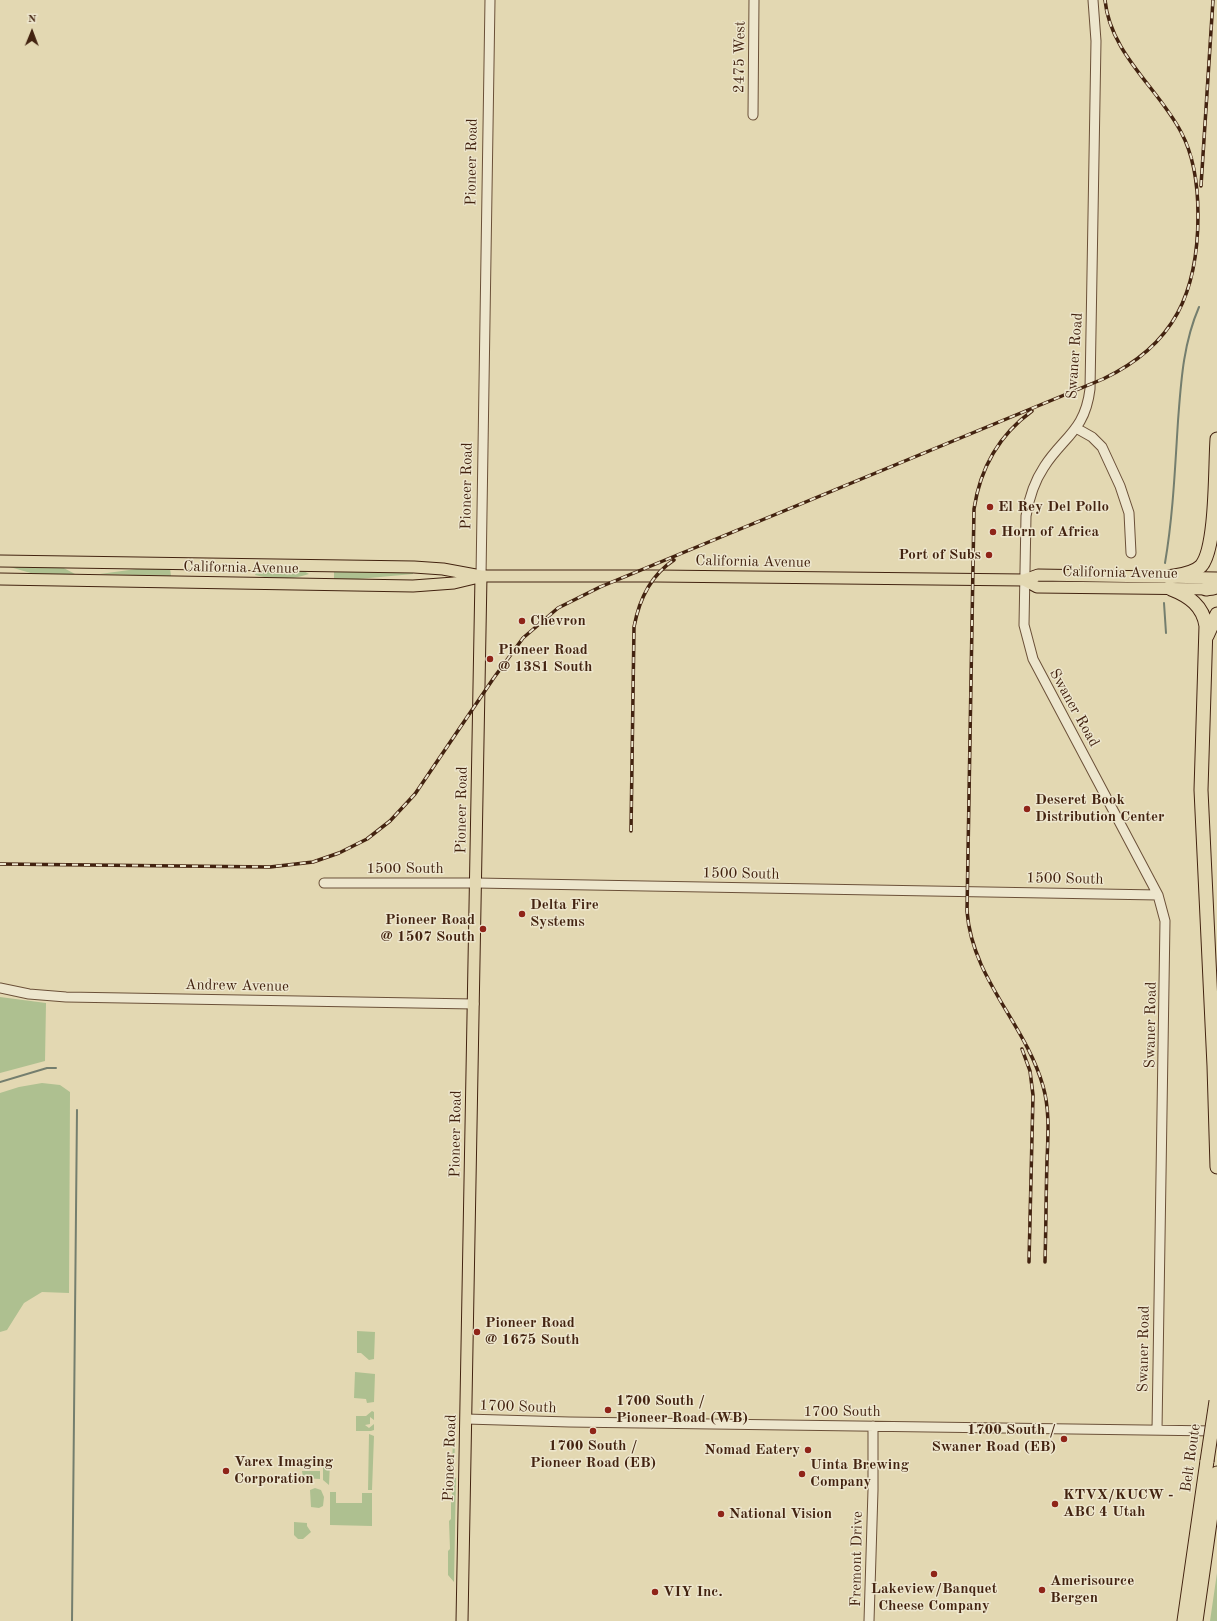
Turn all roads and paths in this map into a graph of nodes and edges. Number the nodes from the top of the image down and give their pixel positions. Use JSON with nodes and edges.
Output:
{"nodes":[{"id":1,"x":490,"y":0,"type":"edge"},
{"id":2,"x":754,"y":0,"type":"edge"},
{"id":3,"x":1093,"y":0,"type":"edge"},
{"id":4,"x":753,"y":115,"type":"dead end"},
{"id":5,"x":1076,"y":428,"type":"junction"},
{"id":6,"x":1217,"y":439,"type":"edge"},
{"id":7,"x":1213,"y":530,"type":"junction"},
{"id":8,"x":1217,"y":545,"type":"edge"},
{"id":9,"x":1131,"y":552,"type":"dead end"},
{"id":10,"x":0,"y":561,"type":"edge"},
{"id":11,"x":87,"y":562,"type":"junction"},
{"id":12,"x":203,"y":564,"type":"junction"},
{"id":13,"x":241,"y":564,"type":"junction"},
{"id":14,"x":316,"y":565,"type":"junction"},
{"id":15,"x":481,"y":576,"type":"junction"},
{"id":16,"x":1217,"y":578,"type":"edge"},
{"id":17,"x":0,"y":579,"type":"edge"},
{"id":18,"x":1024,"y":580,"type":"junction"},
{"id":19,"x":86,"y":581,"type":"junction"},
{"id":20,"x":203,"y":582,"type":"junction"},
{"id":21,"x":241,"y":583,"type":"junction"},
{"id":22,"x":1170,"y":583,"type":"junction"},
{"id":23,"x":315,"y":584,"type":"junction"},
{"id":24,"x":1213,"y":589,"type":"edge"},
{"id":25,"x":1217,"y":614,"type":"edge"},
{"id":26,"x":1207,"y":638,"type":"junction"},
{"id":27,"x":324,"y":883,"type":"dead end"},
{"id":28,"x":476,"y":883,"type":"junction"},
{"id":29,"x":1158,"y":895,"type":"junction"},
{"id":30,"x":0,"y":988,"type":"edge"},
{"id":31,"x":474,"y":1004,"type":"junction"},
{"id":32,"x":1217,"y":1167,"type":"edge"},
{"id":33,"x":1216,"y":1398,"type":"edge"},
{"id":34,"x":466,"y":1419,"type":"junction"},
{"id":35,"x":873,"y":1426,"type":"junction"},
{"id":36,"x":1157,"y":1430,"type":"junction"},
{"id":37,"x":1217,"y":1431,"type":"edge"},
{"id":38,"x":1217,"y":1473,"type":"edge"},
{"id":39,"x":462,"y":1621,"type":"edge"},
{"id":40,"x":869,"y":1621,"type":"edge"},
{"id":41,"x":1184,"y":1621,"type":"edge"},
{"id":42,"x":1196,"y":1621,"type":"edge"}],
"edges":[{"from":1,"to":15,"type":"street","name":"Pioneer Road"},
{"from":2,"to":4,"type":"street","name":"2475 West"},
{"from":3,"to":5,"type":"street","name":"Swaner Road"},
{"from":5,"to":9,"type":"street"},
{"from":5,"to":18,"type":"street","name":"Swaner Road"},
{"from":6,"to":7,"type":"highway"},
{"from":7,"to":8,"type":"highway"},
{"from":7,"to":22,"type":"highway"},
{"from":10,"to":11,"type":"main road","name":"California Avenue"},
{"from":11,"to":12,"type":"main road","name":"California Avenue"},
{"from":11,"to":19,"type":"main road"},
{"from":12,"to":13,"type":"main road","name":"California Avenue"},
{"from":12,"to":20,"type":"main road"},
{"from":13,"to":14,"type":"main road","name":"California Avenue"},
{"from":13,"to":21,"type":"main road"},
{"from":14,"to":15,"type":"main road","name":"California Avenue"},
{"from":14,"to":23,"type":"main road"},
{"from":15,"to":18,"type":"main road","name":"California Avenue"},
{"from":15,"to":23,"type":"main road","name":"California Avenue"},
{"from":15,"to":28,"type":"main road","name":"Pioneer Road"},
{"from":16,"to":22,"type":"main road","name":"California Avenue"},
{"from":17,"to":19,"type":"main road","name":"California Avenue"},
{"from":18,"to":22,"type":"main road","name":"California Avenue"},
{"from":18,"to":29,"type":"street","name":"Swaner Road"},
{"from":19,"to":20,"type":"main road","name":"California Avenue"},
{"from":20,"to":21,"type":"main road","name":"California Avenue"},
{"from":21,"to":23,"type":"main road","name":"California Avenue"},
{"from":22,"to":24,"type":"main road","name":"California Avenue"},
{"from":22,"to":26,"type":"highway"},
{"from":25,"to":26,"type":"highway"},
{"from":26,"to":32,"type":"highway"},
{"from":27,"to":28,"type":"street","name":"1500 South"},
{"from":28,"to":29,"type":"street","name":"1500 South"},
{"from":28,"to":31,"type":"main road","name":"Pioneer Road"},
{"from":29,"to":36,"type":"street","name":"Swaner Road"},
{"from":30,"to":31,"type":"street","name":"Andrew Avenue"},
{"from":31,"to":34,"type":"main road","name":"Pioneer Road"},
{"from":33,"to":41,"type":"highway","name":"Belt Route","bridge":true},
{"from":34,"to":35,"type":"street","name":"1700 South"},
{"from":34,"to":39,"type":"main road","name":"Pioneer Road"},
{"from":35,"to":36,"type":"street","name":"1700 South"},
{"from":35,"to":40,"type":"street","name":"Fremont Drive"},
{"from":36,"to":37,"type":"street","name":"1700 South"},
{"from":38,"to":42,"type":"highway","name":"Belt Route"}]}
